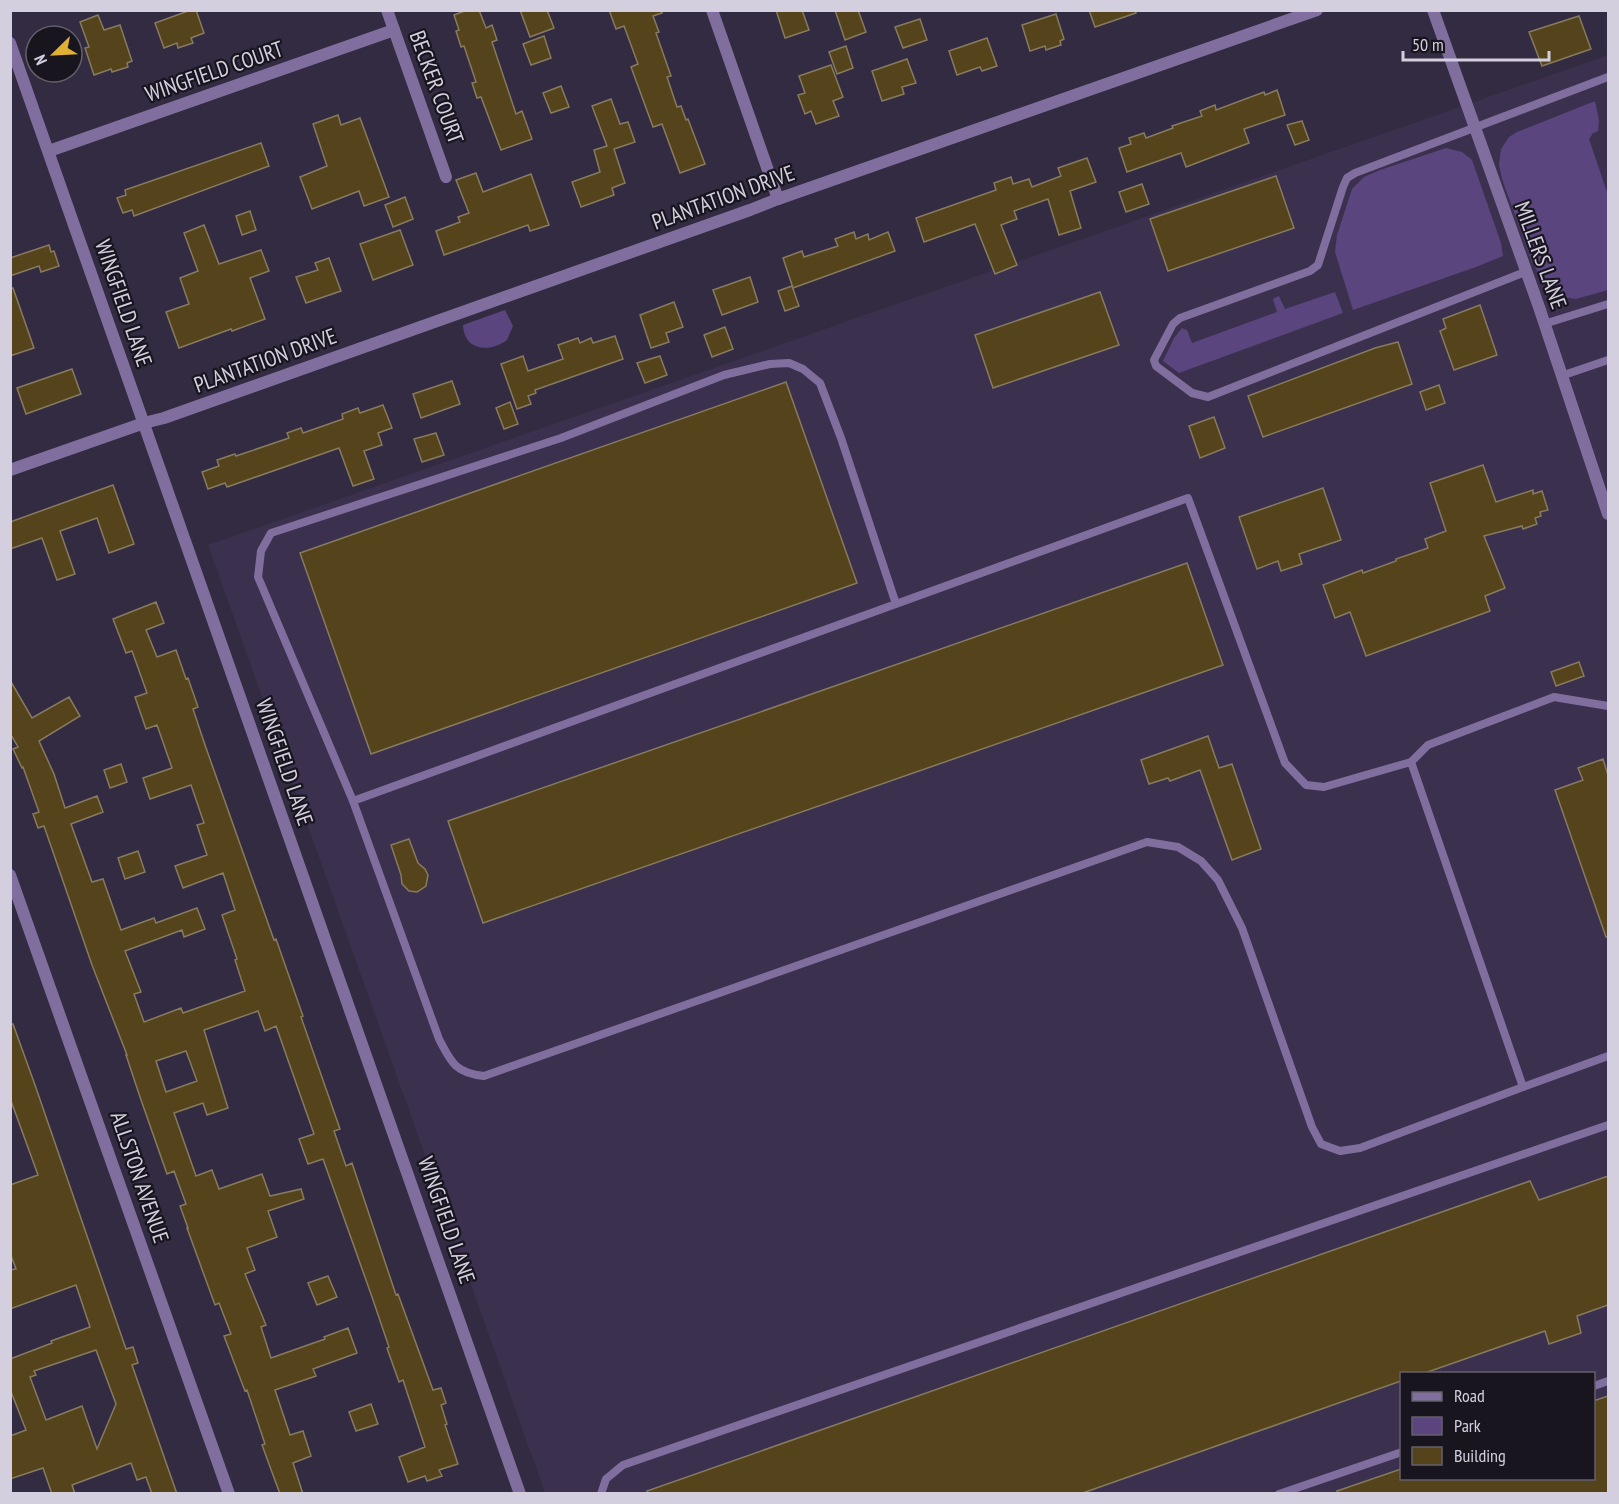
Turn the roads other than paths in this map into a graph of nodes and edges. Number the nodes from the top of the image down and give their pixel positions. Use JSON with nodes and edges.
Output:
{"nodes":[{"id":1,"x":387,"y":10,"type":"edge"},
{"id":2,"x":712,"y":10,"type":"edge"},
{"id":3,"x":1317,"y":10,"type":"edge"},
{"id":4,"x":1433,"y":10,"type":"edge"},
{"id":5,"x":394,"y":30,"type":"junction"},
{"id":6,"x":10,"y":43,"type":"edge"},
{"id":7,"x":1608,"y":77,"type":"edge"},
{"id":8,"x":1474,"y":126,"type":"junction"},
{"id":9,"x":49,"y":151,"type":"junction"},
{"id":10,"x":446,"y":177,"type":"dead end"},
{"id":11,"x":778,"y":199,"type":"junction"},
{"id":12,"x":1525,"y":272,"type":"junction"},
{"id":13,"x":1608,"y":304,"type":"edge"},
{"id":14,"x":1544,"y":324,"type":"junction"},
{"id":15,"x":1608,"y":360,"type":"edge"},
{"id":16,"x":1561,"y":376,"type":"junction"},
{"id":17,"x":144,"y":423,"type":"junction"},
{"id":18,"x":10,"y":470,"type":"edge"},
{"id":19,"x":1608,"y":514,"type":"edge"},
{"id":20,"x":896,"y":604,"type":"junction"},
{"id":21,"x":1608,"y":706,"type":"edge"},
{"id":22,"x":1411,"y":762,"type":"junction"},
{"id":23,"x":353,"y":801,"type":"junction"},
{"id":24,"x":10,"y":875,"type":"edge"},
{"id":25,"x":1608,"y":1056,"type":"edge"},
{"id":26,"x":1523,"y":1087,"type":"junction"},
{"id":27,"x":1608,"y":1125,"type":"edge"},
{"id":28,"x":1400,"y":1452,"type":"edge"},
{"id":29,"x":519,"y":1493,"type":"edge"},
{"id":30,"x":229,"y":1494,"type":"edge"},
{"id":31,"x":601,"y":1494,"type":"edge"},
{"id":32,"x":1279,"y":1494,"type":"edge"}],
"edges":[{"from":1,"to":5,"type":"street","name":"BECKER COURT"},
{"from":2,"to":11,"type":"street"},
{"from":3,"to":11,"type":"street","name":"PLANTATION DRIVE"},
{"from":4,"to":8,"type":"street","name":"MILLERS LANE"},
{"from":5,"to":9,"type":"street","name":"WINGFIELD COURT"},
{"from":5,"to":10,"type":"street","name":"BECKER COURT"},
{"from":6,"to":9,"type":"street","name":"WINGFIELD LANE"},
{"from":7,"to":8,"type":"lane"},
{"from":8,"to":12,"type":"street","name":"MILLERS LANE"},
{"from":8,"to":12,"type":"lane"},
{"from":9,"to":17,"type":"street","name":"WINGFIELD LANE"},
{"from":11,"to":17,"type":"street","name":"PLANTATION DRIVE"},
{"from":12,"to":14,"type":"street","name":"MILLERS LANE"},
{"from":13,"to":14,"type":"lane"},
{"from":14,"to":16,"type":"street","name":"MILLERS LANE"},
{"from":15,"to":16,"type":"lane"},
{"from":16,"to":19,"type":"street","name":"MILLERS LANE"},
{"from":17,"to":18,"type":"street","name":"PLANTATION DRIVE"},
{"from":17,"to":29,"type":"street","name":"WINGFIELD LANE"},
{"from":20,"to":22,"type":"lane"},
{"from":20,"to":23,"type":"lane"},
{"from":20,"to":23,"type":"lane"},
{"from":21,"to":22,"type":"lane"},
{"from":22,"to":26,"type":"lane"},
{"from":23,"to":26,"type":"lane"},
{"from":24,"to":30,"type":"street","name":"ALLSTON AVENUE"},
{"from":25,"to":26,"type":"lane"},
{"from":27,"to":31,"type":"lane"},
{"from":28,"to":32,"type":"lane"}]}
